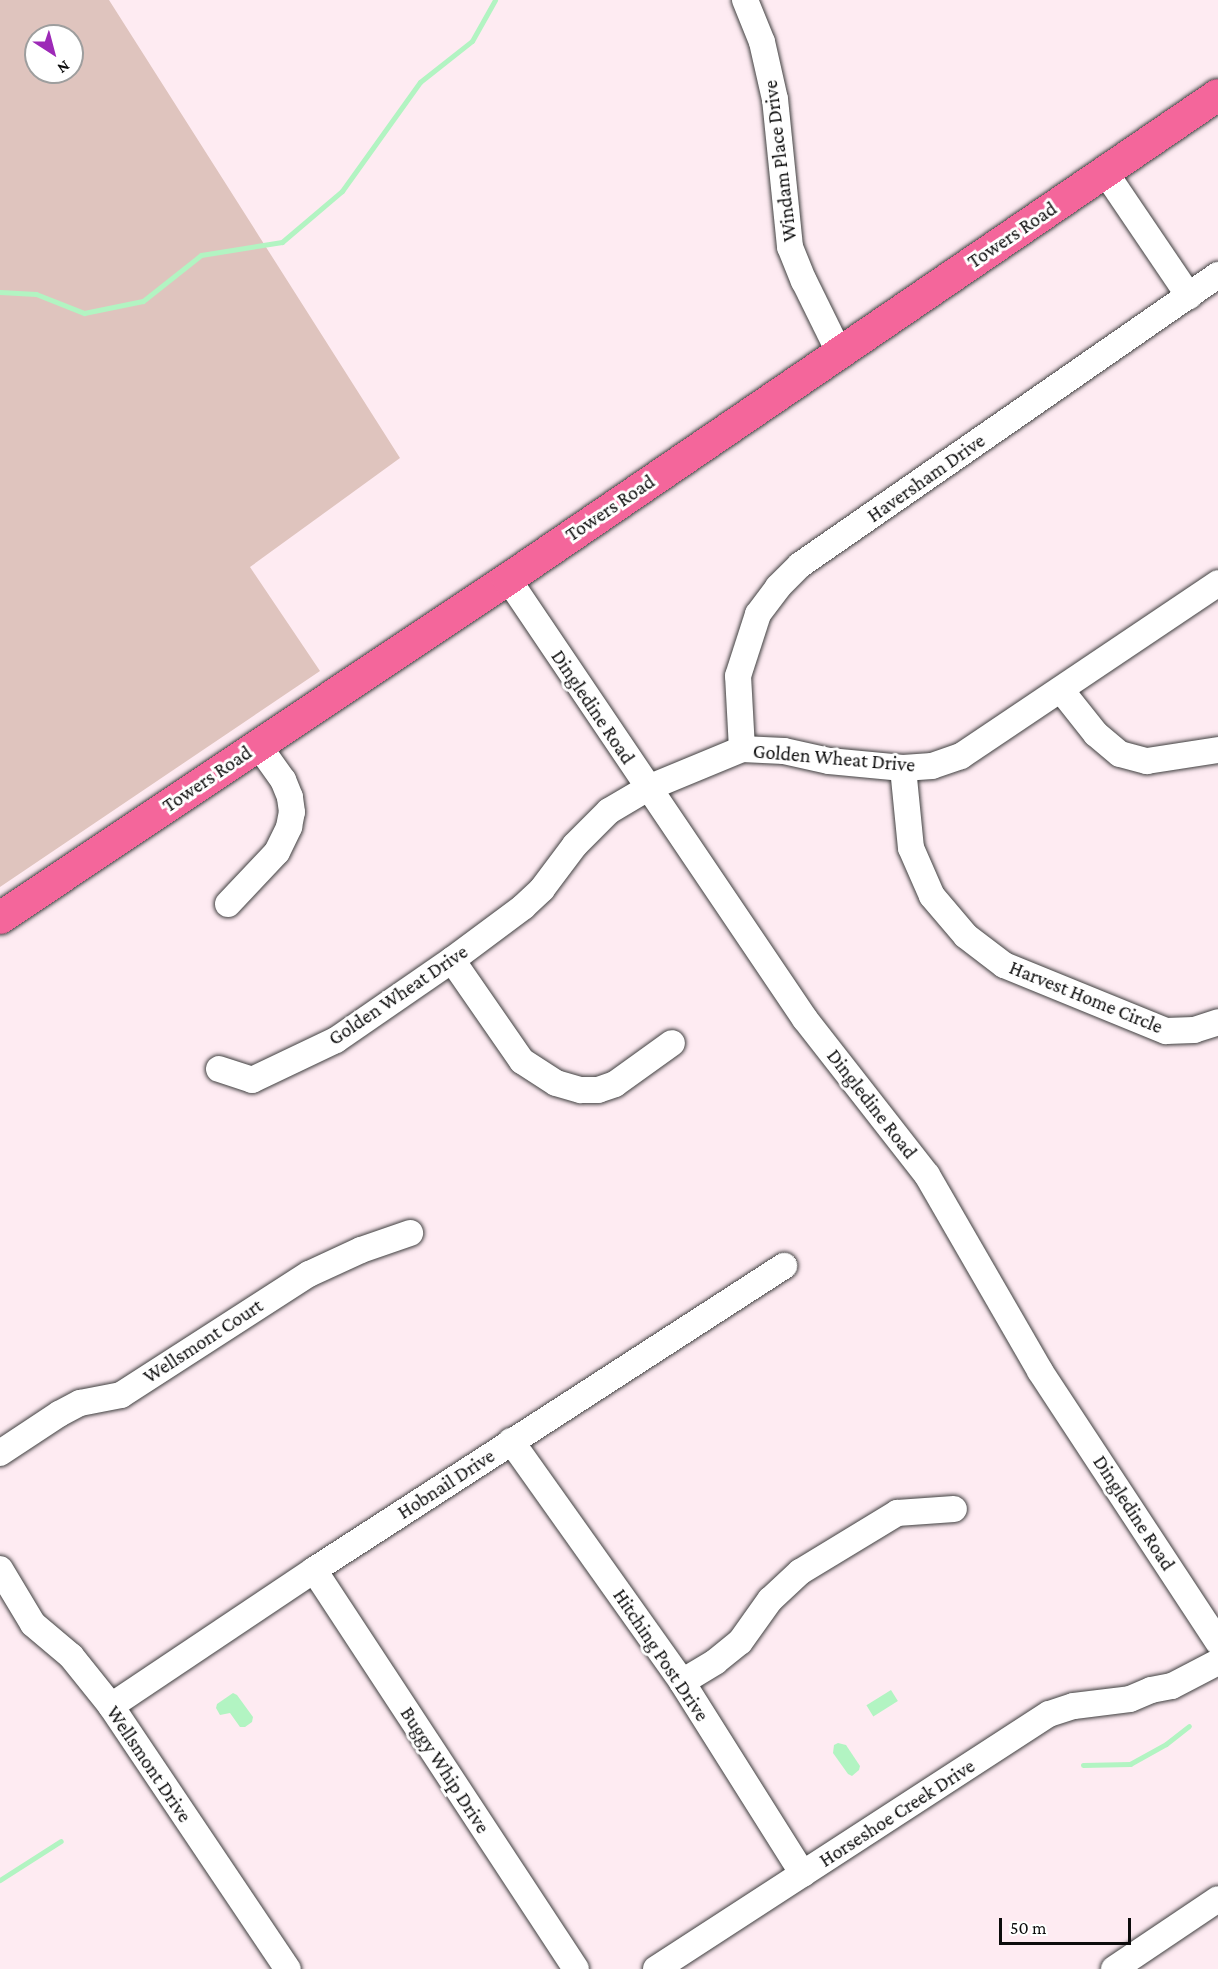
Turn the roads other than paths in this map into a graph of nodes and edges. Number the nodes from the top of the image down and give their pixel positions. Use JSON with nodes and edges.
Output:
{"nodes":[{"id":1,"x":745,"y":0,"type":"edge"},
{"id":2,"x":1218,"y":95,"type":"edge"},
{"id":3,"x":1104,"y":172,"type":"junction"},
{"id":4,"x":1218,"y":274,"type":"edge"},
{"id":5,"x":1189,"y":296,"type":"junction"},
{"id":6,"x":839,"y":352,"type":"junction"},
{"id":7,"x":507,"y":579,"type":"junction"},
{"id":8,"x":1218,"y":583,"type":"edge"},
{"id":9,"x":1061,"y":690,"type":"junction"},
{"id":10,"x":258,"y":745,"type":"junction"},
{"id":11,"x":742,"y":749,"type":"junction"},
{"id":12,"x":1218,"y":750,"type":"edge"},
{"id":13,"x":903,"y":768,"type":"junction"},
{"id":14,"x":648,"y":788,"type":"junction"},
{"id":15,"x":228,"y":904,"type":"dead end"},
{"id":16,"x":0,"y":918,"type":"edge"},
{"id":17,"x":452,"y":960,"type":"junction"},
{"id":18,"x":1218,"y":1022,"type":"edge"},
{"id":19,"x":672,"y":1043,"type":"dead end"},
{"id":20,"x":219,"y":1069,"type":"dead end"},
{"id":21,"x":410,"y":1233,"type":"dead end"},
{"id":22,"x":784,"y":1266,"type":"dead end"},
{"id":23,"x":511,"y":1441,"type":"junction"},
{"id":24,"x":0,"y":1453,"type":"edge"},
{"id":25,"x":954,"y":1509,"type":"dead end"},
{"id":26,"x":0,"y":1569,"type":"edge"},
{"id":27,"x":314,"y":1570,"type":"junction"},
{"id":28,"x":1218,"y":1648,"type":"edge"},
{"id":29,"x":682,"y":1682,"type":"junction"},
{"id":30,"x":111,"y":1706,"type":"junction"},
{"id":31,"x":803,"y":1874,"type":"junction"},
{"id":32,"x":1218,"y":1899,"type":"edge"},
{"id":33,"x":288,"y":1969,"type":"edge"},
{"id":34,"x":576,"y":1969,"type":"edge"},
{"id":35,"x":656,"y":1969,"type":"edge"},
{"id":36,"x":1114,"y":1969,"type":"edge"}],
"edges":[{"from":1,"to":6,"type":"street","name":"Windam Place Drive"},
{"from":2,"to":3,"type":"main road","name":"Towers Road"},
{"from":3,"to":5,"type":"street"},
{"from":3,"to":6,"type":"main road","name":"Towers Road"},
{"from":4,"to":5,"type":"street","name":"Haversham Drive"},
{"from":5,"to":11,"type":"street","name":"Haversham Drive"},
{"from":6,"to":7,"type":"main road","name":"Towers Road"},
{"from":7,"to":10,"type":"main road","name":"Towers Road"},
{"from":7,"to":14,"type":"street","name":"Dingledine Road"},
{"from":8,"to":9,"type":"street","name":"Golden Wheat Drive"},
{"from":9,"to":12,"type":"street"},
{"from":9,"to":13,"type":"street","name":"Golden Wheat Drive"},
{"from":10,"to":15,"type":"street"},
{"from":10,"to":16,"type":"main road","name":"Towers Road"},
{"from":11,"to":13,"type":"street","name":"Golden Wheat Drive"},
{"from":11,"to":14,"type":"street","name":"Golden Wheat Drive"},
{"from":13,"to":18,"type":"street","name":"Harvest Home Circle"},
{"from":14,"to":17,"type":"street","name":"Golden Wheat Drive"},
{"from":14,"to":28,"type":"street","name":"Dingledine Road"},
{"from":17,"to":19,"type":"street"},
{"from":17,"to":20,"type":"street","name":"Golden Wheat Drive"},
{"from":21,"to":24,"type":"street","name":"Wellsmont Court"},
{"from":22,"to":23,"type":"street","name":"Hobnail Drive"},
{"from":23,"to":27,"type":"street","name":"Hobnail Drive"},
{"from":23,"to":29,"type":"street","name":"Hitching Post Drive"},
{"from":25,"to":29,"type":"street"},
{"from":26,"to":30,"type":"street","name":"Wellsmont Drive"},
{"from":27,"to":30,"type":"street","name":"Hobnail Drive"},
{"from":27,"to":34,"type":"street","name":"Buggy Whip Drive"},
{"from":28,"to":31,"type":"street","name":"Horseshoe Creek Drive"},
{"from":29,"to":31,"type":"street","name":"Hitching Post Drive"},
{"from":30,"to":33,"type":"street","name":"Wellsmont Drive"},
{"from":31,"to":35,"type":"street","name":"Horseshoe Creek Drive"},
{"from":32,"to":36,"type":"street"}]}
